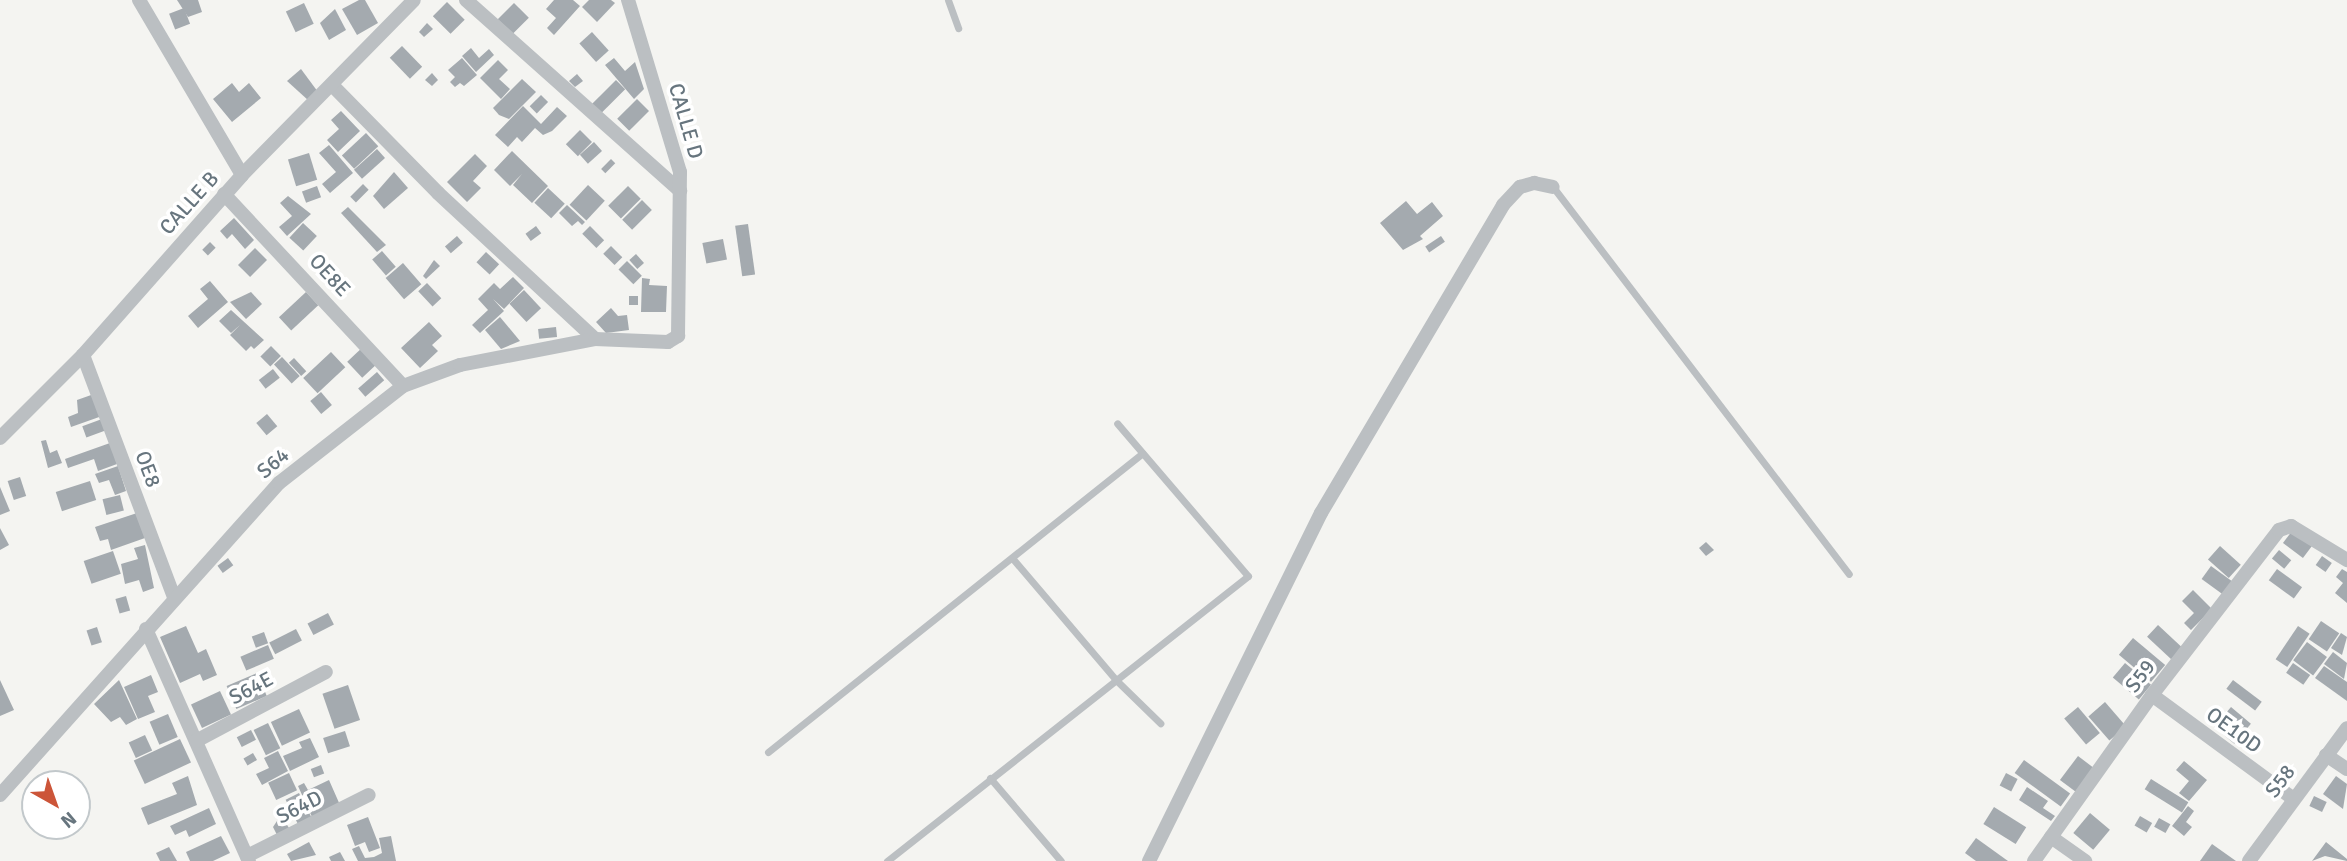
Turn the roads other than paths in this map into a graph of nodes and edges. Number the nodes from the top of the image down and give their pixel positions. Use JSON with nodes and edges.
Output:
{"nodes":[{"id":1,"x":139,"y":0,"type":"edge"},
{"id":2,"x":414,"y":0,"type":"edge"},
{"id":3,"x":466,"y":0,"type":"edge"},
{"id":4,"x":628,"y":0,"type":"edge"},
{"id":5,"x":948,"y":0,"type":"edge"},
{"id":6,"x":958,"y":28,"type":"dead end"},
{"id":7,"x":332,"y":86,"type":"junction"},
{"id":8,"x":242,"y":175,"type":"junction"},
{"id":9,"x":1553,"y":187,"type":"joint"},
{"id":10,"x":680,"y":191,"type":"junction"},
{"id":11,"x":224,"y":194,"type":"junction"},
{"id":12,"x":595,"y":339,"type":"junction"},
{"id":13,"x":674,"y":340,"type":"joint"},
{"id":14,"x":83,"y":355,"type":"junction"},
{"id":15,"x":403,"y":386,"type":"junction"},
{"id":16,"x":1117,"y":423,"type":"dead end"},
{"id":17,"x":0,"y":438,"type":"edge"},
{"id":18,"x":1142,"y":453,"type":"junction"},
{"id":19,"x":1013,"y":559,"type":"junction"},
{"id":20,"x":2347,"y":560,"type":"edge"},
{"id":21,"x":1849,"y":574,"type":"dead end"},
{"id":22,"x":174,"y":597,"type":"junction"},
{"id":23,"x":146,"y":629,"type":"junction"},
{"id":24,"x":326,"y":672,"type":"dead end"},
{"id":25,"x":1116,"y":680,"type":"junction"},
{"id":26,"x":2152,"y":695,"type":"junction"},
{"id":27,"x":1160,"y":723,"type":"dead end"},
{"id":28,"x":2347,"y":728,"type":"edge"},
{"id":29,"x":196,"y":741,"type":"junction"},
{"id":30,"x":768,"y":752,"type":"dead end"},
{"id":31,"x":2326,"y":755,"type":"junction"},
{"id":32,"x":2347,"y":769,"type":"edge"},
{"id":33,"x":990,"y":778,"type":"junction"},
{"id":34,"x":0,"y":795,"type":"edge"},
{"id":35,"x":369,"y":795,"type":"dead end"},
{"id":36,"x":2292,"y":798,"type":"junction"},
{"id":37,"x":2051,"y":837,"type":"junction"},
{"id":38,"x":248,"y":859,"type":"edge"},
{"id":39,"x":887,"y":861,"type":"edge"},
{"id":40,"x":1061,"y":861,"type":"edge"},
{"id":41,"x":1149,"y":861,"type":"edge"},
{"id":42,"x":2034,"y":861,"type":"edge"},
{"id":43,"x":2085,"y":861,"type":"edge"},
{"id":44,"x":2249,"y":861,"type":"edge"}],
"edges":[{"from":1,"to":8,"type":"street"},
{"from":2,"to":7,"type":"street","name":"CALLE B"},
{"from":3,"to":10,"type":"street"},
{"from":4,"to":10,"type":"street","name":"CALLE D"},
{"from":5,"to":6,"type":"lane"},
{"from":7,"to":8,"type":"street","name":"CALLE B"},
{"from":7,"to":12,"type":"street"},
{"from":8,"to":11,"type":"street","name":"CALLE B"},
{"from":9,"to":21,"type":"lane"},
{"from":9,"to":41,"type":"street"},
{"from":10,"to":13,"type":"street","name":"CALLE D"},
{"from":11,"to":14,"type":"street","name":"CALLE B"},
{"from":11,"to":15,"type":"street","name":"OE8E"},
{"from":12,"to":13,"type":"street","name":"S64"},
{"from":12,"to":15,"type":"street","name":"S64"},
{"from":14,"to":17,"type":"street","name":"CALLE B"},
{"from":14,"to":22,"type":"street","name":"OE8"},
{"from":15,"to":22,"type":"street","name":"S64"},
{"from":16,"to":18,"type":"lane"},
{"from":18,"to":19,"type":"lane"},
{"from":18,"to":25,"type":"lane"},
{"from":19,"to":25,"type":"lane"},
{"from":19,"to":30,"type":"lane"},
{"from":20,"to":26,"type":"street","name":"S59"},
{"from":22,"to":23,"type":"street","name":"S64"},
{"from":23,"to":29,"type":"street"},
{"from":23,"to":34,"type":"street","name":"S64"},
{"from":24,"to":29,"type":"street","name":"S64E"},
{"from":25,"to":27,"type":"lane"},
{"from":25,"to":33,"type":"lane"},
{"from":26,"to":36,"type":"street","name":"OE10D"},
{"from":26,"to":37,"type":"street","name":"S59"},
{"from":28,"to":31,"type":"street","name":"S58"},
{"from":29,"to":38,"type":"street"},
{"from":31,"to":32,"type":"street"},
{"from":31,"to":36,"type":"street","name":"S58"},
{"from":33,"to":39,"type":"lane"},
{"from":33,"to":40,"type":"lane"},
{"from":35,"to":38,"type":"street","name":"S64D"},
{"from":36,"to":44,"type":"street","name":"S58"},
{"from":37,"to":42,"type":"street","name":"S59"},
{"from":37,"to":43,"type":"street"}]}
